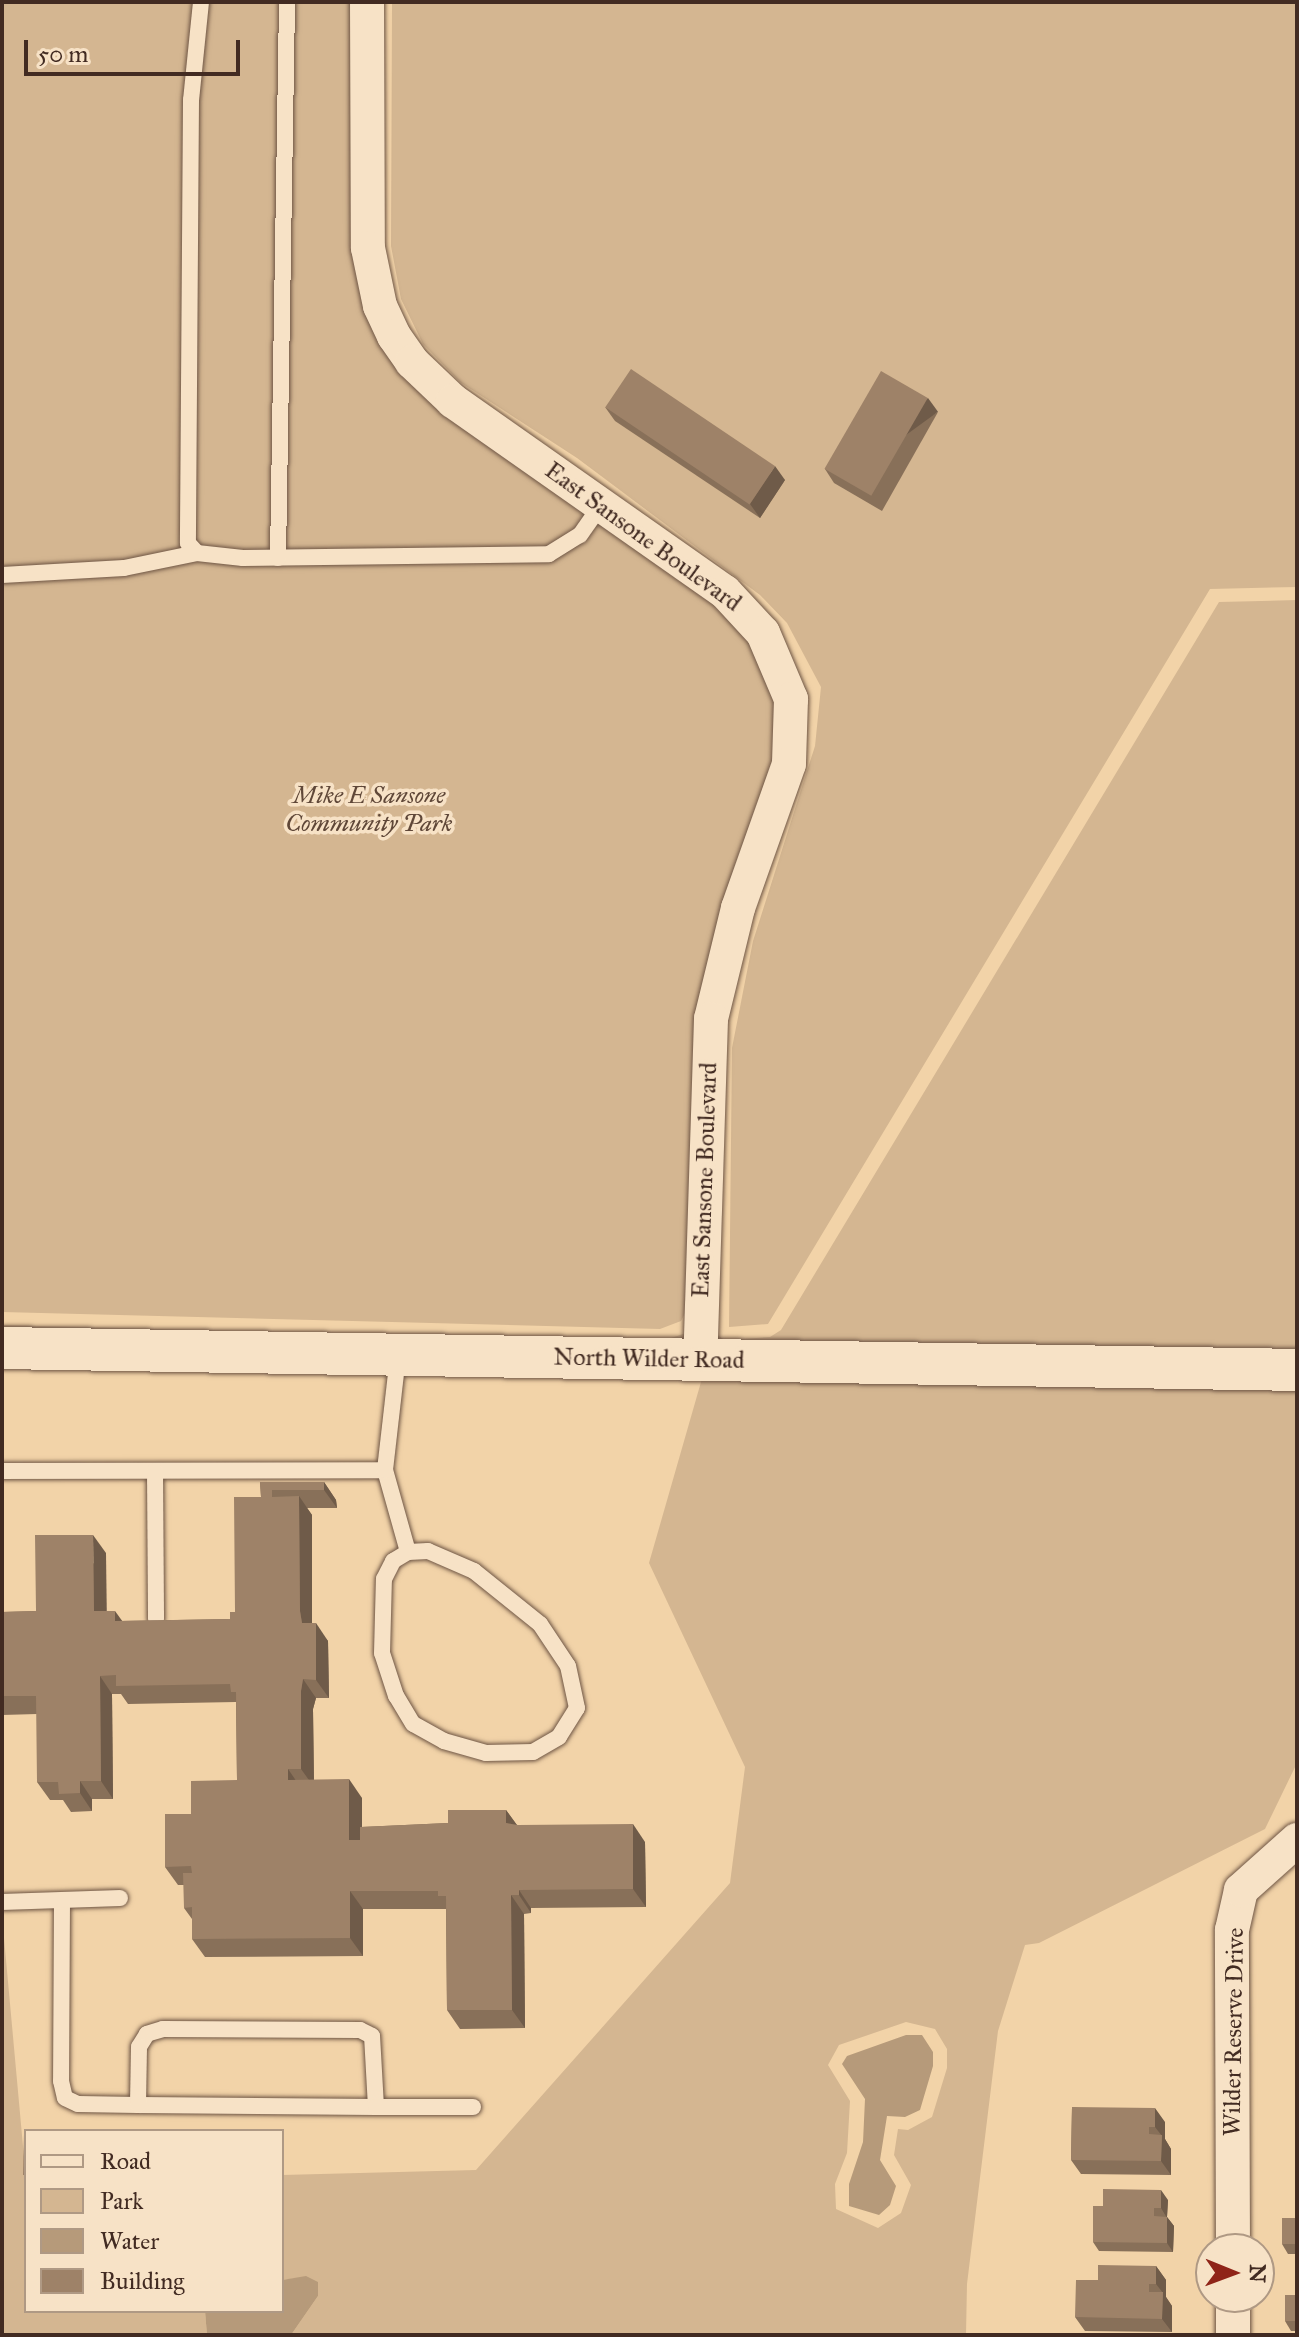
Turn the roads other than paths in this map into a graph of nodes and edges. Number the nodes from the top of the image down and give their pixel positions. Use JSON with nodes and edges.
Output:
{"nodes":[{"id":1,"x":201,"y":2,"type":"edge"},
{"id":2,"x":287,"y":2,"type":"edge"},
{"id":3,"x":367,"y":2,"type":"edge"},
{"id":4,"x":602,"y":504,"type":"junction"},
{"id":5,"x":197,"y":553,"type":"junction"},
{"id":6,"x":278,"y":558,"type":"junction"},
{"id":7,"x":2,"y":575,"type":"edge"},
{"id":8,"x":2,"y":1348,"type":"edge"},
{"id":9,"x":399,"y":1354,"type":"junction"},
{"id":10,"x":700,"y":1360,"type":"junction"},
{"id":11,"x":1297,"y":1370,"type":"edge"},
{"id":12,"x":385,"y":1470,"type":"junction"},
{"id":13,"x":2,"y":1471,"type":"edge"},
{"id":14,"x":155,"y":1471,"type":"junction"},
{"id":15,"x":408,"y":1552,"type":"junction"},
{"id":16,"x":156,"y":1619,"type":"edge"},
{"id":17,"x":1297,"y":1840,"type":"edge"},
{"id":18,"x":120,"y":1898,"type":"dead end"},
{"id":19,"x":62,"y":1901,"type":"junction"},
{"id":20,"x":2,"y":1902,"type":"edge"},
{"id":21,"x":138,"y":2105,"type":"junction"},
{"id":22,"x":376,"y":2107,"type":"junction"},
{"id":23,"x":473,"y":2107,"type":"dead end"},
{"id":24,"x":1233,"y":2233,"type":"edge"},
{"id":25,"x":1233,"y":2313,"type":"edge"},
{"id":26,"x":1233,"y":2335,"type":"edge"}],
"edges":[{"from":1,"to":5,"type":"lane"},
{"from":2,"to":6,"type":"lane"},
{"from":3,"to":4,"type":"street","name":"East Sansone Boulevard"},
{"from":4,"to":6,"type":"lane"},
{"from":4,"to":10,"type":"street","name":"East Sansone Boulevard"},
{"from":5,"to":6,"type":"lane"},
{"from":5,"to":7,"type":"lane"},
{"from":8,"to":9,"type":"street","name":"North Wilder Road"},
{"from":9,"to":10,"type":"street","name":"North Wilder Road"},
{"from":9,"to":12,"type":"lane"},
{"from":10,"to":11,"type":"street","name":"North Wilder Road"},
{"from":12,"to":14,"type":"lane"},
{"from":12,"to":15,"type":"lane"},
{"from":13,"to":14,"type":"lane"},
{"from":14,"to":16,"type":"lane"},
{"from":15,"to":15,"type":"lane"},
{"from":17,"to":24,"type":"street","name":"Wilder Reserve Drive"},
{"from":18,"to":19,"type":"lane"},
{"from":19,"to":20,"type":"lane"},
{"from":19,"to":21,"type":"lane"},
{"from":21,"to":22,"type":"lane"},
{"from":21,"to":22,"type":"lane"},
{"from":22,"to":23,"type":"lane"},
{"from":25,"to":26,"type":"street"}]}
